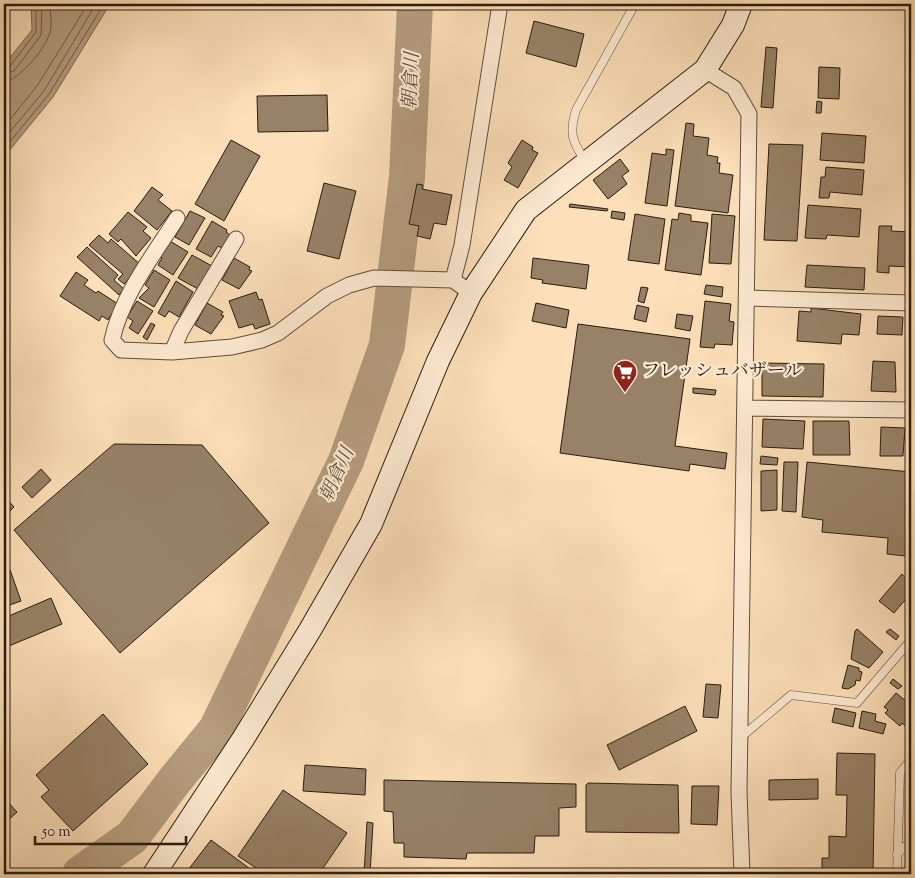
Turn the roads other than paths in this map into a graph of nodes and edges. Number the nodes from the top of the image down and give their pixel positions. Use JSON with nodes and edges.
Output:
{"nodes":[{"id":1,"x":500,"y":4,"type":"edge"},
{"id":2,"x":635,"y":4,"type":"edge"},
{"id":3,"x":741,"y":4,"type":"edge"},
{"id":4,"x":705,"y":70,"type":"junction"},
{"id":5,"x":586,"y":162,"type":"junction"},
{"id":6,"x":177,"y":218,"type":"dead end"},
{"id":7,"x":236,"y":239,"type":"dead end"},
{"id":8,"x":453,"y":280,"type":"junction"},
{"id":9,"x":471,"y":293,"type":"junction"},
{"id":10,"x":747,"y":298,"type":"junction"},
{"id":11,"x":911,"y":303,"type":"edge"},
{"id":12,"x":172,"y":352,"type":"junction"},
{"id":13,"x":745,"y":408,"type":"junction"},
{"id":14,"x":911,"y":410,"type":"edge"},
{"id":15,"x":911,"y":640,"type":"edge"},
{"id":16,"x":740,"y":738,"type":"junction"},
{"id":17,"x":911,"y":759,"type":"edge"},
{"id":18,"x":911,"y":841,"type":"edge"},
{"id":19,"x":897,"y":854,"type":"junction"},
{"id":20,"x":154,"y":874,"type":"edge"},
{"id":21,"x":742,"y":874,"type":"edge"},
{"id":22,"x":897,"y":874,"type":"edge"}],
"edges":[{"from":1,"to":8,"type":"street"},
{"from":2,"to":5,"type":"lane"},
{"from":3,"to":4,"type":"street"},
{"from":4,"to":5,"type":"street"},
{"from":4,"to":10,"type":"street"},
{"from":5,"to":9,"type":"street"},
{"from":6,"to":12,"type":"street"},
{"from":7,"to":12,"type":"street"},
{"from":8,"to":9,"type":"street"},
{"from":8,"to":12,"type":"street"},
{"from":9,"to":20,"type":"street"},
{"from":10,"to":11,"type":"street"},
{"from":10,"to":13,"type":"street"},
{"from":13,"to":14,"type":"street"},
{"from":13,"to":16,"type":"street"},
{"from":15,"to":16,"type":"lane"},
{"from":16,"to":21,"type":"street"},
{"from":17,"to":19,"type":"lane"},
{"from":18,"to":19,"type":"lane"},
{"from":19,"to":22,"type":"lane"}]}
